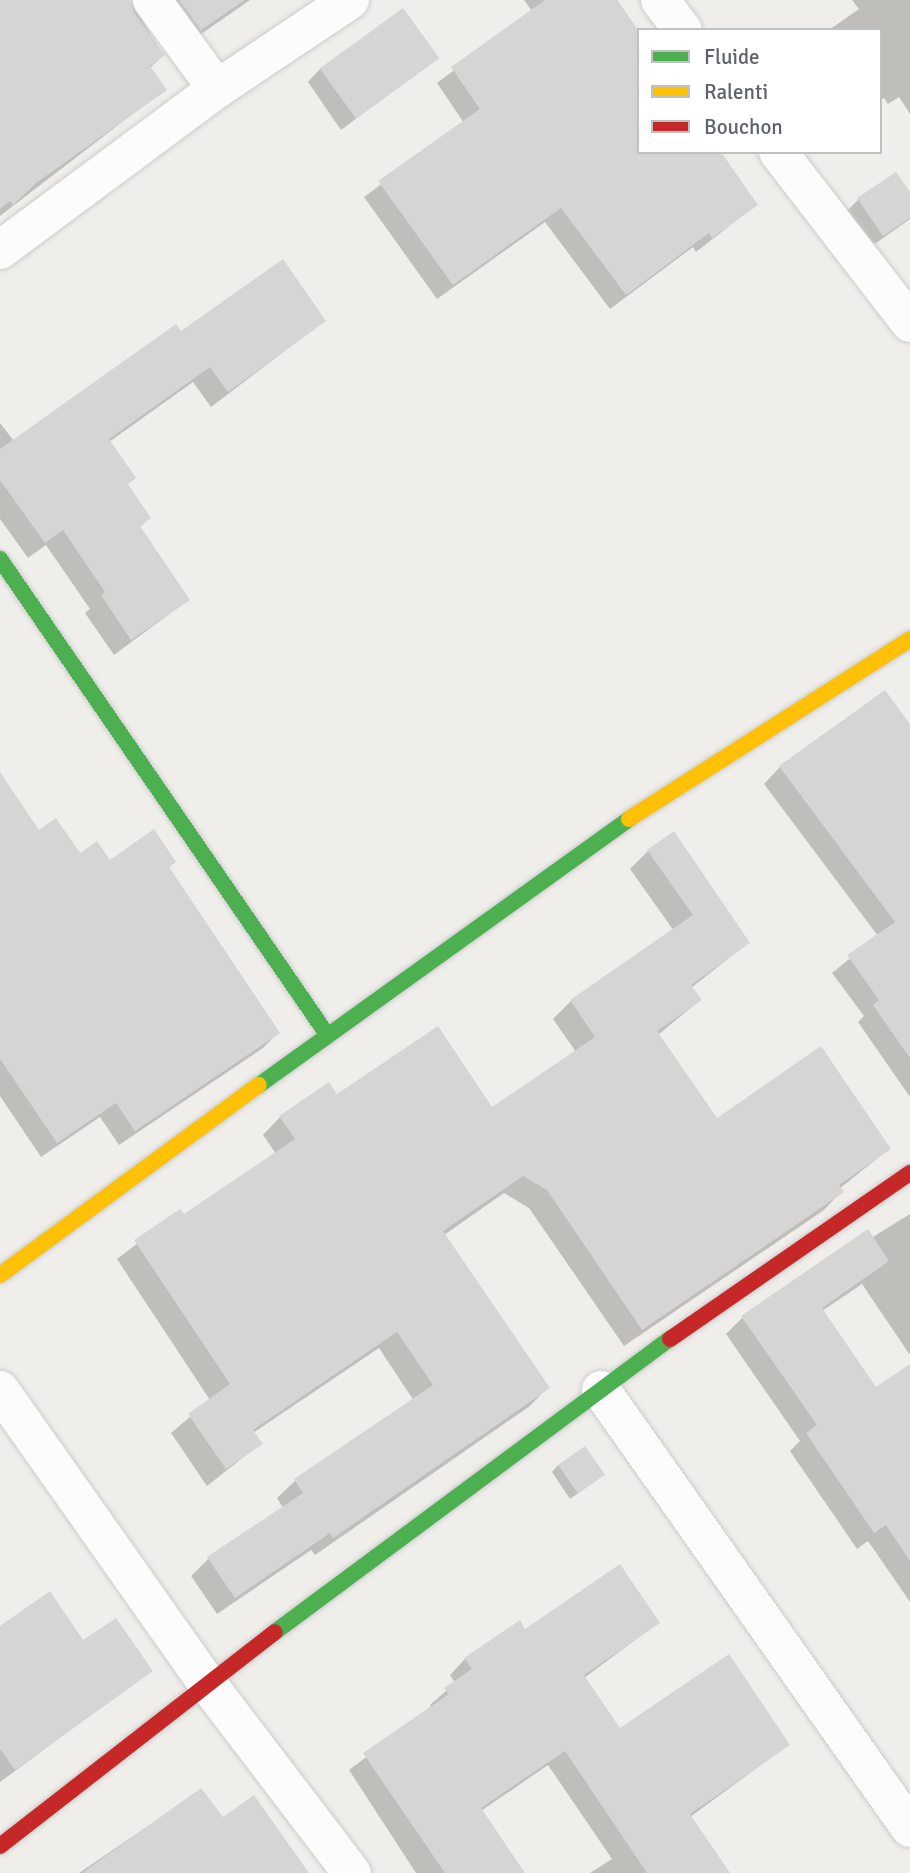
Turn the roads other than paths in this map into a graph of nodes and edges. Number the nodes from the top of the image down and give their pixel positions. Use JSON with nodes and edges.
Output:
{"nodes":[{"id":1,"x":152,"y":0,"type":"edge"},
{"id":2,"x":350,"y":0,"type":"edge"},
{"id":3,"x":660,"y":0,"type":"edge"},
{"id":4,"x":681,"y":28,"type":"edge"},
{"id":5,"x":217,"y":89,"type":"junction"},
{"id":6,"x":780,"y":154,"type":"edge"},
{"id":7,"x":0,"y":250,"type":"edge"},
{"id":8,"x":910,"y":323,"type":"edge"},
{"id":9,"x":0,"y":559,"type":"edge"},
{"id":10,"x":910,"y":639,"type":"edge"},
{"id":11,"x":326,"y":1033,"type":"junction"},
{"id":12,"x":910,"y":1173,"type":"edge"},
{"id":13,"x":0,"y":1275,"type":"edge"},
{"id":14,"x":0,"y":1390,"type":"edge"},
{"id":15,"x":601,"y":1390,"type":"junction"},
{"id":16,"x":207,"y":1684,"type":"junction"},
{"id":17,"x":910,"y":1828,"type":"edge"},
{"id":18,"x":0,"y":1846,"type":"edge"},
{"id":19,"x":352,"y":1873,"type":"edge"}],
"edges":[{"from":1,"to":5,"type":"street"},
{"from":2,"to":5,"type":"street"},
{"from":3,"to":4,"type":"street"},
{"from":5,"to":7,"type":"street"},
{"from":6,"to":8,"type":"street"},
{"from":9,"to":11,"type":"street"},
{"from":10,"to":11,"type":"street"},
{"from":11,"to":13,"type":"street"},
{"from":12,"to":15,"type":"street"},
{"from":14,"to":16,"type":"street"},
{"from":15,"to":16,"type":"street"},
{"from":15,"to":17,"type":"street"},
{"from":16,"to":18,"type":"street"},
{"from":16,"to":19,"type":"street"}]}
